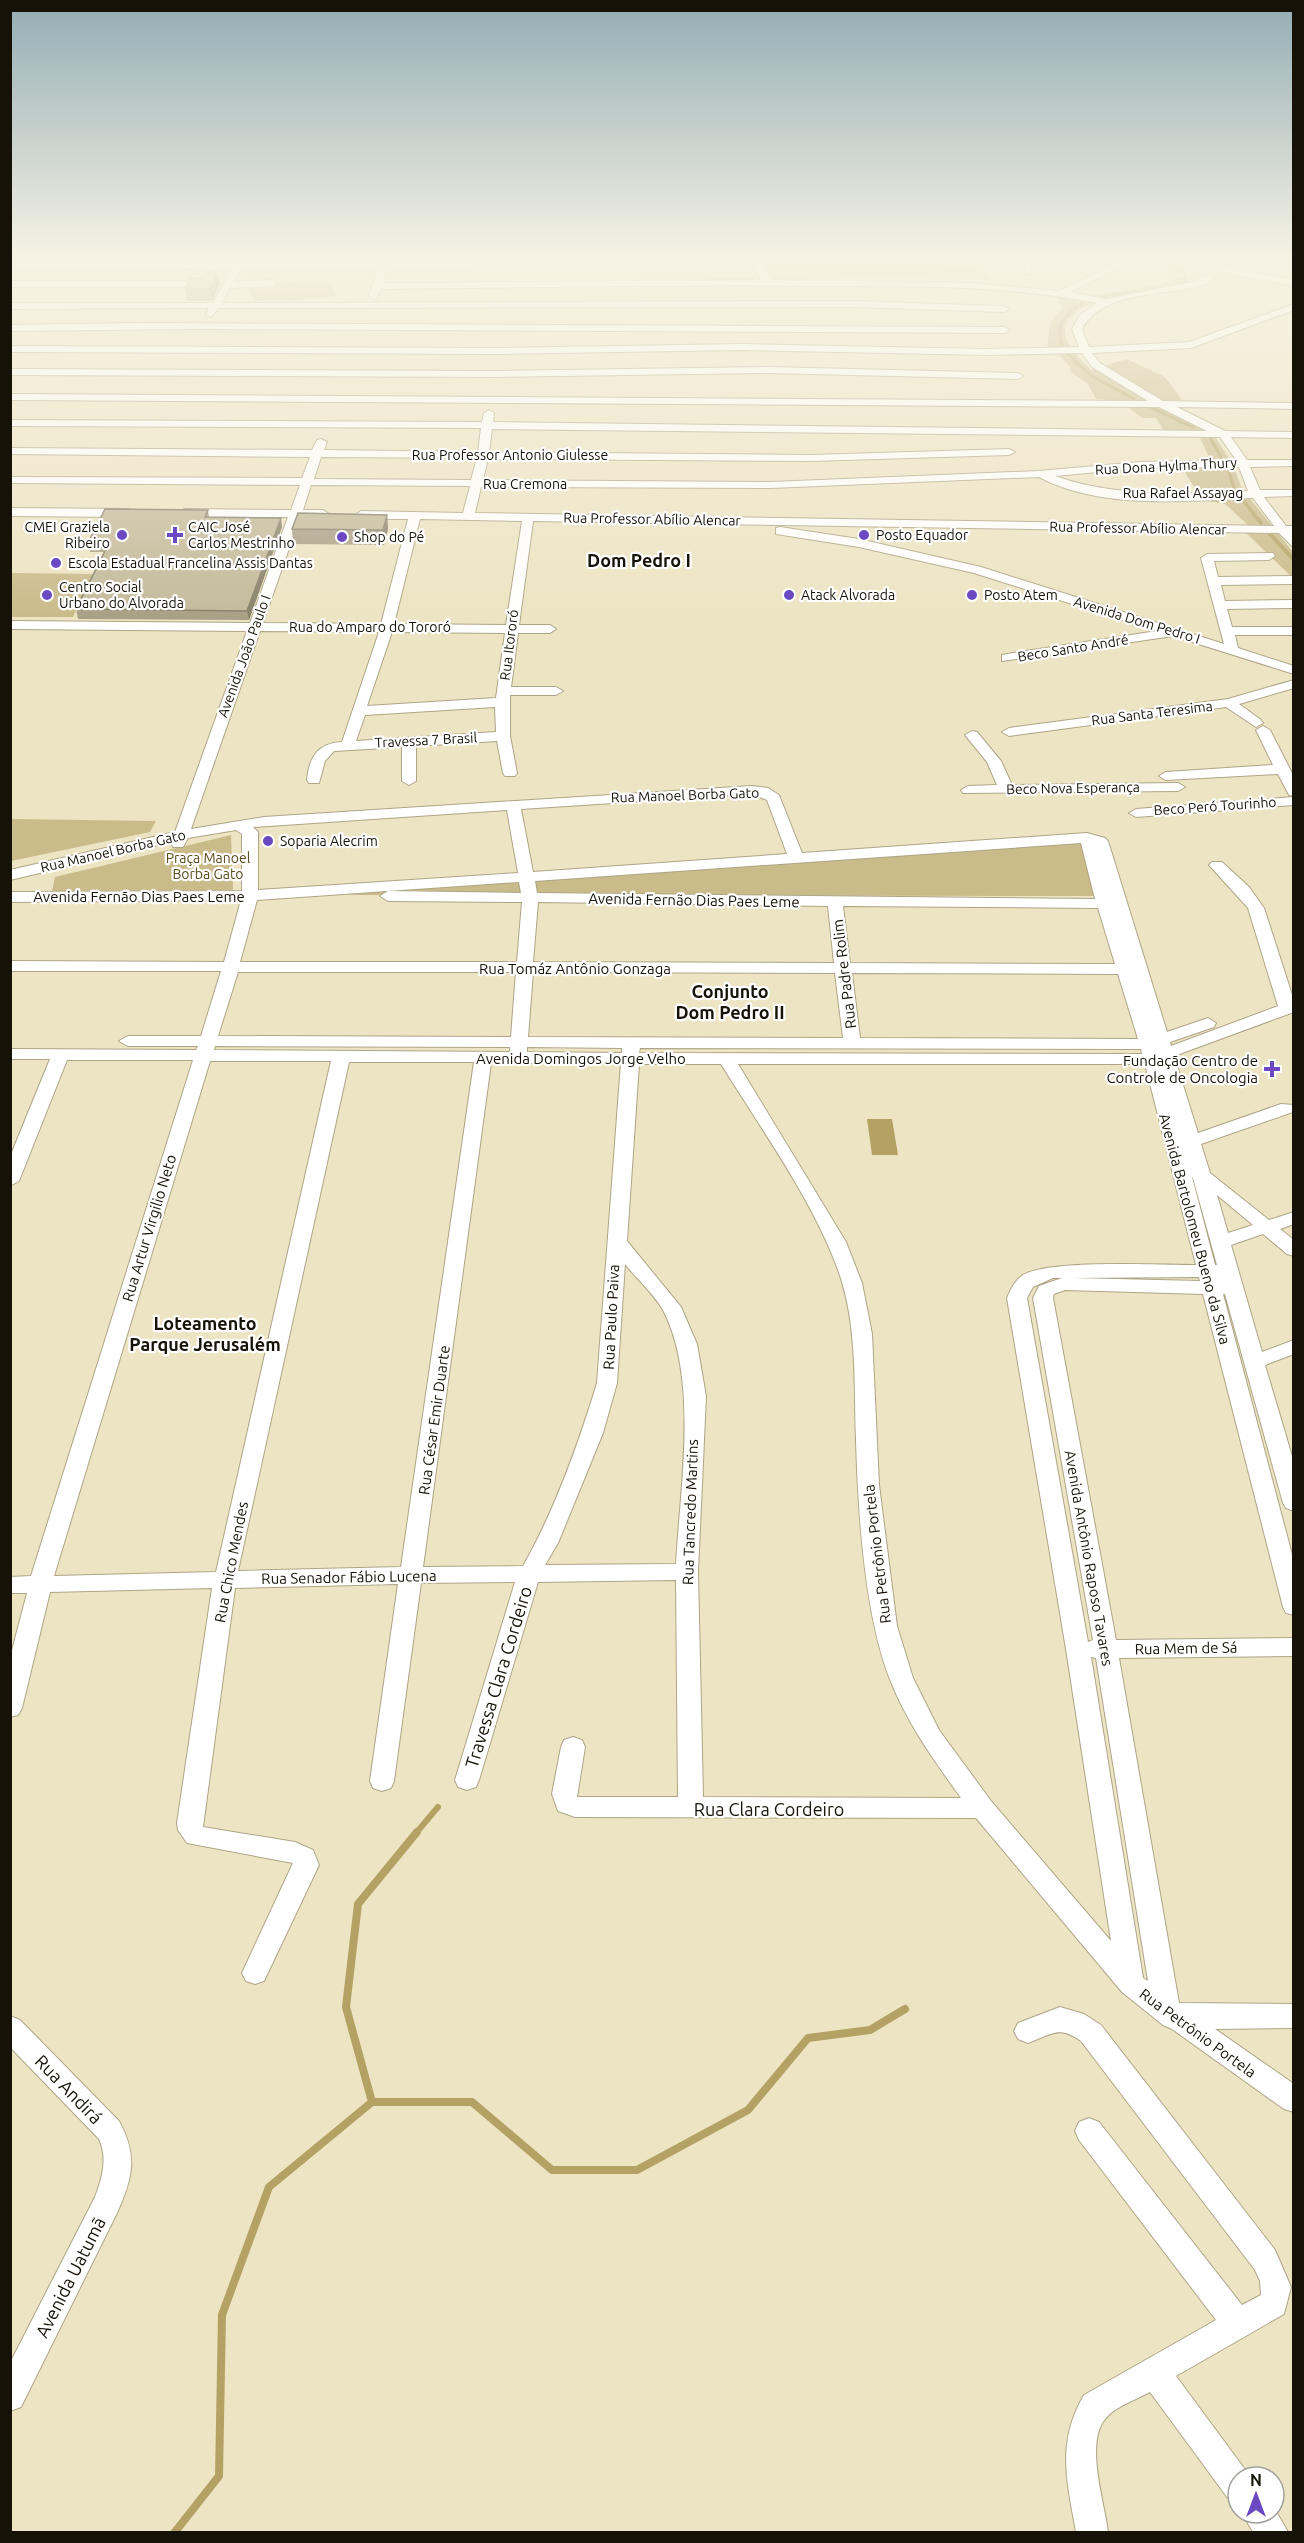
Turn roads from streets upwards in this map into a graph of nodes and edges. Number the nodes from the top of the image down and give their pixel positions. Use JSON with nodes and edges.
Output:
{"nodes":[{"id":1,"x":103,"y":381,"type":"edge"},
{"id":2,"x":177,"y":381,"type":"edge"},
{"id":3,"x":280,"y":381,"type":"edge"},
{"id":4,"x":342,"y":381,"type":"edge"},
{"id":5,"x":495,"y":381,"type":"edge"},
{"id":6,"x":596,"y":381,"type":"edge"},
{"id":7,"x":946,"y":381,"type":"edge"},
{"id":8,"x":989,"y":381,"type":"edge"},
{"id":9,"x":1017,"y":381,"type":"edge"},
{"id":10,"x":1026,"y":381,"type":"edge"},
{"id":11,"x":1122,"y":381,"type":"edge"},
{"id":12,"x":1018,"y":385,"type":"junction"},
{"id":13,"x":340,"y":386,"type":"junction"},
{"id":14,"x":494,"y":387,"type":"junction"},
{"id":15,"x":19,"y":390,"type":"edge"},
{"id":16,"x":1161,"y":404,"type":"junction"},
{"id":17,"x":1293,"y":406,"type":"edge"},
{"id":18,"x":645,"y":413,"type":"junction"},
{"id":19,"x":10,"y":423,"type":"edge"},
{"id":20,"x":326,"y":426,"type":"junction"},
{"id":21,"x":487,"y":426,"type":"junction"},
{"id":22,"x":1007,"y":430,"type":"junction"},
{"id":23,"x":1223,"y":434,"type":"junction"},
{"id":24,"x":1293,"y":435,"type":"edge"},
{"id":25,"x":142,"y":448,"type":"junction"},
{"id":26,"x":10,"y":451,"type":"edge"},
{"id":27,"x":318,"y":454,"type":"junction"},
{"id":28,"x":483,"y":454,"type":"junction"},
{"id":29,"x":1016,"y":458,"type":"junction"},
{"id":30,"x":1243,"y":462,"type":"junction"},
{"id":31,"x":1293,"y":463,"type":"edge"},
{"id":32,"x":1039,"y":474,"type":"junction"},
{"id":33,"x":10,"y":480,"type":"edge"},
{"id":34,"x":307,"y":482,"type":"junction"},
{"id":35,"x":476,"y":484,"type":"junction"},
{"id":36,"x":1255,"y":493,"type":"junction"},
{"id":37,"x":1293,"y":493,"type":"edge"},
{"id":38,"x":10,"y":512,"type":"edge"},
{"id":39,"x":108,"y":513,"type":"junction"},
{"id":40,"x":143,"y":513,"type":"edge"},
{"id":41,"x":166,"y":513,"type":"edge"},
{"id":42,"x":295,"y":514,"type":"junction"},
{"id":43,"x":415,"y":516,"type":"junction"},
{"id":44,"x":468,"y":516,"type":"junction"},
{"id":45,"x":528,"y":517,"type":"junction"},
{"id":46,"x":661,"y":519,"type":"joint"},
{"id":47,"x":895,"y":522,"type":"junction"},
{"id":48,"x":940,"y":523,"type":"junction"},
{"id":49,"x":770,"y":525,"type":"junction"},
{"id":50,"x":1241,"y":530,"type":"junction"},
{"id":51,"x":1280,"y":530,"type":"junction"},
{"id":52,"x":1293,"y":530,"type":"edge"},
{"id":53,"x":906,"y":536,"type":"junction"},
{"id":54,"x":859,"y":543,"type":"junction"},
{"id":55,"x":1293,"y":545,"type":"edge"},
{"id":56,"x":915,"y":554,"type":"junction"},
{"id":57,"x":1269,"y":556,"type":"junction"},
{"id":58,"x":1212,"y":581,"type":"junction"},
{"id":59,"x":1293,"y":581,"type":"edge"},
{"id":60,"x":1293,"y":604,"type":"edge"},
{"id":61,"x":1221,"y":605,"type":"junction"},
{"id":62,"x":10,"y":625,"type":"edge"},
{"id":63,"x":255,"y":627,"type":"junction"},
{"id":64,"x":387,"y":627,"type":"junction"},
{"id":65,"x":510,"y":628,"type":"junction"},
{"id":66,"x":550,"y":628,"type":"dead end"},
{"id":67,"x":1293,"y":631,"type":"edge"},
{"id":68,"x":1176,"y":632,"type":"junction"},
{"id":69,"x":1229,"y":632,"type":"junction"},
{"id":70,"x":1232,"y":649,"type":"junction"},
{"id":71,"x":1007,"y":658,"type":"dead end"},
{"id":72,"x":1293,"y":670,"type":"edge"},
{"id":73,"x":1293,"y":684,"type":"edge"},
{"id":74,"x":556,"y":691,"type":"dead end"},
{"id":75,"x":503,"y":696,"type":"junction"},
{"id":76,"x":1229,"y":703,"type":"junction"},
{"id":77,"x":360,"y":711,"type":"junction"},
{"id":78,"x":1009,"y":732,"type":"dead end"},
{"id":79,"x":972,"y":735,"type":"dead end"},
{"id":80,"x":503,"y":736,"type":"junction"},
{"id":81,"x":409,"y":741,"type":"junction"},
{"id":82,"x":348,"y":744,"type":"junction"},
{"id":83,"x":1281,"y":769,"type":"junction"},
{"id":84,"x":510,"y":772,"type":"dead end"},
{"id":85,"x":1166,"y":776,"type":"dead end"},
{"id":86,"x":314,"y":780,"type":"dead end"},
{"id":87,"x":409,"y":781,"type":"dead end"},
{"id":88,"x":1178,"y":787,"type":"dead end"},
{"id":89,"x":1006,"y":788,"type":"junction"},
{"id":90,"x":968,"y":790,"type":"dead end"},
{"id":91,"x":1293,"y":793,"type":"edge"},
{"id":92,"x":514,"y":808,"type":"junction"},
{"id":93,"x":1136,"y":813,"type":"dead end"},
{"id":94,"x":242,"y":828,"type":"junction"},
{"id":95,"x":1087,"y":838,"type":"joint"},
{"id":96,"x":179,"y":841,"type":"junction"},
{"id":97,"x":795,"y":856,"type":"junction"},
{"id":98,"x":54,"y":865,"type":"junction"},
{"id":99,"x":1217,"y":865,"type":"dead end"},
{"id":100,"x":527,"y":874,"type":"junction"},
{"id":101,"x":10,"y":875,"type":"edge"},
{"id":102,"x":42,"y":880,"type":"junction"},
{"id":103,"x":10,"y":888,"type":"edge"},
{"id":104,"x":250,"y":895,"type":"junction"},
{"id":105,"x":267,"y":895,"type":"junction"},
{"id":106,"x":42,"y":896,"type":"junction"},
{"id":107,"x":10,"y":897,"type":"edge"},
{"id":108,"x":530,"y":898,"type":"junction"},
{"id":109,"x":835,"y":902,"type":"junction"},
{"id":110,"x":1112,"y":903,"type":"junction"},
{"id":111,"x":10,"y":966,"type":"edge"},
{"id":112,"x":231,"y":966,"type":"junction"},
{"id":113,"x":525,"y":968,"type":"junction"},
{"id":114,"x":843,"y":969,"type":"junction"},
{"id":115,"x":1132,"y":969,"type":"junction"},
{"id":116,"x":1289,"y":1001,"type":"edge"},
{"id":117,"x":10,"y":1041,"type":"edge"},
{"id":118,"x":852,"y":1045,"type":"junction"},
{"id":119,"x":205,"y":1049,"type":"junction"},
{"id":120,"x":1156,"y":1049,"type":"junction"},
{"id":121,"x":519,"y":1051,"type":"junction"},
{"id":122,"x":630,"y":1051,"type":"junction"},
{"id":123,"x":10,"y":1054,"type":"edge"},
{"id":124,"x":61,"y":1054,"type":"junction"},
{"id":125,"x":341,"y":1057,"type":"junction"},
{"id":126,"x":483,"y":1058,"type":"junction"},
{"id":127,"x":726,"y":1059,"type":"junction"},
{"id":128,"x":1287,"y":1108,"type":"dead end"},
{"id":129,"x":1191,"y":1141,"type":"junction"},
{"id":130,"x":1181,"y":1173,"type":"junction"},
{"id":131,"x":1202,"y":1173,"type":"junction"},
{"id":132,"x":10,"y":1181,"type":"edge"},
{"id":133,"x":1293,"y":1218,"type":"edge"},
{"id":134,"x":1266,"y":1228,"type":"junction"},
{"id":135,"x":616,"y":1240,"type":"junction"},
{"id":136,"x":1220,"y":1242,"type":"junction"},
{"id":137,"x":1293,"y":1250,"type":"edge"},
{"id":138,"x":1220,"y":1279,"type":"junction"},
{"id":139,"x":1017,"y":1298,"type":"junction"},
{"id":140,"x":1043,"y":1298,"type":"junction"},
{"id":141,"x":1293,"y":1346,"type":"edge"},
{"id":142,"x":1255,"y":1362,"type":"junction"},
{"id":143,"x":1035,"y":1401,"type":"junction"},
{"id":144,"x":1061,"y":1401,"type":"junction"},
{"id":145,"x":1293,"y":1501,"type":"edge"},
{"id":146,"x":1268,"y":1508,"type":"junction"},
{"id":147,"x":687,"y":1572,"type":"junction"},
{"id":148,"x":529,"y":1574,"type":"junction"},
{"id":149,"x":413,"y":1575,"type":"junction"},
{"id":150,"x":225,"y":1580,"type":"junction"},
{"id":151,"x":40,"y":1584,"type":"junction"},
{"id":152,"x":10,"y":1585,"type":"edge"},
{"id":153,"x":1293,"y":1607,"type":"edge"},
{"id":154,"x":1293,"y":1647,"type":"edge"},
{"id":155,"x":1078,"y":1649,"type":"junction"},
{"id":156,"x":1106,"y":1649,"type":"junction"},
{"id":157,"x":10,"y":1708,"type":"edge"},
{"id":158,"x":573,"y":1747,"type":"dead end"},
{"id":159,"x":467,"y":1780,"type":"dead end"},
{"id":160,"x":382,"y":1781,"type":"dead end"},
{"id":161,"x":982,"y":1808,"type":"junction"},
{"id":162,"x":691,"y":1809,"type":"junction"},
{"id":163,"x":255,"y":1973,"type":"dead end"},
{"id":164,"x":1131,"y":1984,"type":"junction"},
{"id":165,"x":1170,"y":2014,"type":"junction"},
{"id":166,"x":1293,"y":2016,"type":"edge"},
{"id":167,"x":10,"y":2028,"type":"edge"},
{"id":168,"x":1028,"y":2031,"type":"dead end"},
{"id":169,"x":1293,"y":2100,"type":"edge"},
{"id":170,"x":1089,"y":2132,"type":"dead end"},
{"id":171,"x":119,"y":2155,"type":"joint"},
{"id":172,"x":1238,"y":2324,"type":"junction"},
{"id":173,"x":1155,"y":2373,"type":"junction"},
{"id":174,"x":10,"y":2396,"type":"edge"},
{"id":175,"x":1226,"y":2470,"type":"edge"},
{"id":176,"x":1092,"y":2532,"type":"edge"}],
"edges":[{"from":1,"to":15,"type":"street"},
{"from":2,"to":25,"type":"street"},
{"from":3,"to":13,"type":"street"},
{"from":4,"to":13,"type":"street","name":"Avenida João Paulo I"},
{"from":5,"to":14,"type":"street"},
{"from":6,"to":14,"type":"street"},
{"from":7,"to":12,"type":"street"},
{"from":8,"to":12,"type":"street"},
{"from":9,"to":12,"type":"street"},
{"from":10,"to":12,"type":"street"},
{"from":11,"to":16,"type":"street"},
{"from":12,"to":16,"type":"street"},
{"from":12,"to":18,"type":"street"},
{"from":12,"to":22,"type":"street"},
{"from":13,"to":14,"type":"street"},
{"from":13,"to":14,"type":"street"},
{"from":13,"to":20,"type":"street","name":"Avenida João Paulo I"},
{"from":13,"to":25,"type":"street"},
{"from":14,"to":18,"type":"street"},
{"from":14,"to":21,"type":"street"},
{"from":15,"to":25,"type":"street"},
{"from":16,"to":17,"type":"street"},
{"from":16,"to":23,"type":"street"},
{"from":18,"to":21,"type":"street"},
{"from":18,"to":22,"type":"street"},
{"from":19,"to":25,"type":"street"},
{"from":20,"to":21,"type":"street"},
{"from":20,"to":25,"type":"street"},
{"from":20,"to":27,"type":"street","name":"Avenida João Paulo I"},
{"from":21,"to":28,"type":"street"},
{"from":22,"to":23,"type":"street"},
{"from":22,"to":29,"type":"street"},
{"from":23,"to":24,"type":"street"},
{"from":23,"to":30,"type":"street"},
{"from":25,"to":26,"type":"street","name":"Rua Professor Antonio Giulesse"},
{"from":25,"to":27,"type":"street","name":"Rua Professor Antonio Giulesse"},
{"from":25,"to":33,"type":"street","name":"Rua Cremona"},
{"from":25,"to":34,"type":"street","name":"Rua Cremona"},
{"from":25,"to":39,"type":"street"},
{"from":27,"to":28,"type":"street","name":"Rua Professor Antonio Giulesse"},
{"from":27,"to":34,"type":"street","name":"Avenida João Paulo I"},
{"from":28,"to":29,"type":"street","name":"Rua Professor Antonio Giulesse"},
{"from":28,"to":35,"type":"street"},
{"from":29,"to":32,"type":"street"},
{"from":30,"to":31,"type":"street","name":"Rua Dona Hylma Thury"},
{"from":30,"to":32,"type":"street","name":"Rua Dona Hylma Thury"},
{"from":30,"to":36,"type":"street"},
{"from":32,"to":35,"type":"street","name":"Rua Cremona"},
{"from":32,"to":36,"type":"street","name":"Rua Rafael Assayag"},
{"from":34,"to":35,"type":"street","name":"Rua Cremona"},
{"from":34,"to":42,"type":"street","name":"Avenida João Paulo I"},
{"from":35,"to":44,"type":"street"},
{"from":36,"to":37,"type":"street","name":"Rua Rafael Assayag"},
{"from":36,"to":51,"type":"street"},
{"from":38,"to":39,"type":"street"},
{"from":39,"to":40,"type":"street"},
{"from":41,"to":42,"type":"street","name":"Rua Professor Abílio Alencar"},
{"from":42,"to":43,"type":"street","name":"Rua Professor Abílio Alencar"},
{"from":42,"to":63,"type":"street","name":"Avenida João Paulo I"},
{"from":43,"to":44,"type":"street","name":"Rua Professor Abílio Alencar"},
{"from":43,"to":64,"type":"street"},
{"from":44,"to":45,"type":"street","name":"Rua Professor Abílio Alencar"},
{"from":45,"to":46,"type":"street","name":"Rua Professor Abílio Alencar"},
{"from":45,"to":65,"type":"street","name":"Rua Itororó"},
{"from":46,"to":49,"type":"street","name":"Avenida Dom Pedro I"},
{"from":47,"to":48,"type":"street","name":"Rua Professor Abílio Alencar"},
{"from":47,"to":49,"type":"street","name":"Rua Professor Abílio Alencar"},
{"from":47,"to":53,"type":"street"},
{"from":48,"to":50,"type":"street","name":"Rua Professor Abílio Alencar"},
{"from":48,"to":53,"type":"street"},
{"from":49,"to":54,"type":"street","name":"Avenida Dom Pedro I"},
{"from":50,"to":51,"type":"street","name":"Rua Professor Abílio Alencar"},
{"from":50,"to":57,"type":"street"},
{"from":51,"to":52,"type":"street","name":"Rua Professor Abílio Alencar"},
{"from":51,"to":55,"type":"street"},
{"from":53,"to":54,"type":"street"},
{"from":53,"to":56,"type":"street"},
{"from":54,"to":56,"type":"street","name":"Avenida Dom Pedro I"},
{"from":56,"to":68,"type":"street","name":"Avenida Dom Pedro I"},
{"from":57,"to":58,"type":"street"},
{"from":57,"to":59,"type":"street"},
{"from":58,"to":59,"type":"street"},
{"from":58,"to":61,"type":"street"},
{"from":60,"to":61,"type":"street"},
{"from":61,"to":69,"type":"street"},
{"from":62,"to":63,"type":"street","name":"Rua do Amparo do Tororó"},
{"from":63,"to":64,"type":"street","name":"Rua do Amparo do Tororó"},
{"from":63,"to":96,"type":"street","name":"Avenida João Paulo I"},
{"from":64,"to":65,"type":"street","name":"Rua do Amparo do Tororó"},
{"from":64,"to":77,"type":"street"},
{"from":65,"to":66,"type":"street","name":"Rua do Amparo do Tororó"},
{"from":65,"to":75,"type":"street","name":"Rua Itororó"},
{"from":67,"to":69,"type":"street"},
{"from":68,"to":70,"type":"street","name":"Avenida Dom Pedro I"},
{"from":68,"to":71,"type":"street","name":"Beco Santo André"},
{"from":69,"to":70,"type":"street"},
{"from":70,"to":72,"type":"street","name":"Avenida Dom Pedro I"},
{"from":73,"to":76,"type":"street","name":"Rua Santa Teresima"},
{"from":74,"to":75,"type":"street"},
{"from":75,"to":77,"type":"street"},
{"from":75,"to":80,"type":"street","name":"Rua Itororó"},
{"from":76,"to":78,"type":"street","name":"Rua Santa Teresima"},
{"from":76,"to":83,"type":"street"},
{"from":77,"to":82,"type":"street"},
{"from":79,"to":89,"type":"street"},
{"from":80,"to":81,"type":"street","name":"Travessa 7 Brasil"},
{"from":80,"to":84,"type":"street","name":"Rua Itororó"},
{"from":81,"to":82,"type":"street","name":"Travessa 7 Brasil"},
{"from":81,"to":87,"type":"street"},
{"from":82,"to":86,"type":"street","name":"Travessa 7 Brasil"},
{"from":83,"to":85,"type":"street"},
{"from":83,"to":91,"type":"street"},
{"from":88,"to":89,"type":"street","name":"Beco Nova Esperança"},
{"from":89,"to":90,"type":"street","name":"Beco Nova Esperança"},
{"from":91,"to":93,"type":"street","name":"Beco Peró Tourinho"},
{"from":92,"to":94,"type":"street","name":"Rua Manoel Borba Gato"},
{"from":92,"to":97,"type":"street","name":"Rua Manoel Borba Gato"},
{"from":92,"to":100,"type":"street"},
{"from":94,"to":96,"type":"street","name":"Rua Manoel Borba Gato"},
{"from":94,"to":104,"type":"street","name":"Rua Artur Virgilio Neto"},
{"from":95,"to":97,"type":"street","name":"Avenida Fernão Dias Paes Leme"},
{"from":95,"to":110,"type":"street","name":"Avenida Bartolomeu Bueno da Silva"},
{"from":96,"to":98,"type":"street","name":"Rua Manoel Borba Gato"},
{"from":96,"to":102,"type":"street","name":"Rua Manoel Borba Gato"},
{"from":97,"to":100,"type":"street","name":"Avenida Fernão Dias Paes Leme"},
{"from":98,"to":101,"type":"street","name":"Rua Manoel Borba Gato"},
{"from":98,"to":102,"type":"street"},
{"from":99,"to":116,"type":"street"},
{"from":100,"to":105,"type":"street","name":"Avenida Fernão Dias Paes Leme"},
{"from":100,"to":108,"type":"street"},
{"from":102,"to":103,"type":"street","name":"Rua Manoel Borba Gato"},
{"from":102,"to":106,"type":"street"},
{"from":104,"to":105,"type":"street","name":"Avenida Fernão Dias Paes Leme"},
{"from":104,"to":106,"type":"street","name":"Avenida Fernão Dias Paes Leme"},
{"from":104,"to":112,"type":"street","name":"Rua Artur Virgilio Neto"},
{"from":105,"to":108,"type":"street","name":"Avenida Fernão Dias Paes Leme"},
{"from":106,"to":107,"type":"street","name":"Avenida Fernão Dias Paes Leme"},
{"from":108,"to":109,"type":"street","name":"Avenida Fernão Dias Paes Leme"},
{"from":108,"to":113,"type":"street"},
{"from":109,"to":110,"type":"street","name":"Avenida Fernão Dias Paes Leme"},
{"from":109,"to":114,"type":"street","name":"Rua Padre Rolim"},
{"from":110,"to":115,"type":"street","name":"Avenida Bartolomeu Bueno da Silva"},
{"from":111,"to":112,"type":"street","name":"Rua Tomáz Antônio Gonzaga"},
{"from":112,"to":113,"type":"street","name":"Rua Tomáz Antônio Gonzaga"},
{"from":112,"to":119,"type":"street","name":"Rua Artur Virgilio Neto"},
{"from":113,"to":114,"type":"street","name":"Rua Tomáz Antônio Gonzaga"},
{"from":113,"to":121,"type":"street"},
{"from":114,"to":115,"type":"street","name":"Rua Tomáz Antônio Gonzaga"},
{"from":114,"to":118,"type":"street","name":"Rua Padre Rolim"},
{"from":115,"to":120,"type":"street","name":"Avenida Bartolomeu Bueno da Silva"},
{"from":116,"to":120,"type":"street"},
{"from":117,"to":119,"type":"street","name":"Avenida Domingos Jorge Velho"},
{"from":118,"to":120,"type":"street","name":"Avenida Domingos Jorge Velho"},
{"from":118,"to":122,"type":"street","name":"Avenida Domingos Jorge Velho"},
{"from":119,"to":121,"type":"street","name":"Avenida Domingos Jorge Velho"},
{"from":119,"to":124,"type":"street","name":"Avenida Domingos Jorge Velho"},
{"from":119,"to":125,"type":"street","name":"Avenida Domingos Jorge Velho"},
{"from":119,"to":151,"type":"street","name":"Rua Artur Virgilio Neto"},
{"from":120,"to":127,"type":"street","name":"Avenida Domingos Jorge Velho"},
{"from":120,"to":129,"type":"street","name":"Avenida Bartolomeu Bueno da Silva"},
{"from":120,"to":130,"type":"street","name":"Avenida Bartolomeu Bueno da Silva"},
{"from":121,"to":122,"type":"street","name":"Avenida Domingos Jorge Velho"},
{"from":121,"to":126,"type":"street","name":"Avenida Domingos Jorge Velho"},
{"from":122,"to":127,"type":"street","name":"Avenida Domingos Jorge Velho"},
{"from":122,"to":135,"type":"street","name":"Rua Paulo Paiva"},
{"from":123,"to":124,"type":"street","name":"Avenida Domingos Jorge Velho"},
{"from":124,"to":132,"type":"street"},
{"from":125,"to":126,"type":"street","name":"Avenida Domingos Jorge Velho"},
{"from":125,"to":150,"type":"street","name":"Rua Chico Mendes"},
{"from":126,"to":149,"type":"street","name":"Rua César Emir Duarte"},
{"from":127,"to":161,"type":"street","name":"Rua Petrônio Portela"},
{"from":128,"to":129,"type":"street"},
{"from":129,"to":131,"type":"street","name":"Avenida Bartolomeu Bueno da Silva"},
{"from":130,"to":131,"type":"street"},
{"from":130,"to":138,"type":"street","name":"Avenida Bartolomeu Bueno da Silva"},
{"from":131,"to":134,"type":"street"},
{"from":131,"to":136,"type":"street","name":"Avenida Bartolomeu Bueno da Silva"},
{"from":133,"to":134,"type":"street"},
{"from":134,"to":136,"type":"street"},
{"from":134,"to":137,"type":"street"},
{"from":135,"to":147,"type":"street","name":"Rua Tancredo Martins"},
{"from":135,"to":148,"type":"street","name":"Rua Paulo Paiva"},
{"from":136,"to":138,"type":"street","name":"Avenida Bartolomeu Bueno da Silva"},
{"from":138,"to":139,"type":"street"},
{"from":138,"to":140,"type":"street"},
{"from":138,"to":142,"type":"street","name":"Avenida Bartolomeu Bueno da Silva"},
{"from":138,"to":146,"type":"street","name":"Avenida Bartolomeu Bueno da Silva"},
{"from":139,"to":140,"type":"street"},
{"from":139,"to":143,"type":"street","name":"Avenida Antônio Raposo Tavares"},
{"from":140,"to":144,"type":"street","name":"Avenida Antônio Raposo Tavares"},
{"from":141,"to":142,"type":"street"},
{"from":142,"to":145,"type":"street","name":"Avenida Bartolomeu Bueno da Silva"},
{"from":143,"to":144,"type":"street"},
{"from":143,"to":155,"type":"street","name":"Avenida Antônio Raposo Tavares"},
{"from":144,"to":156,"type":"street","name":"Avenida Antônio Raposo Tavares"},
{"from":145,"to":146,"type":"street"},
{"from":146,"to":153,"type":"street","name":"Avenida Bartolomeu Bueno da Silva"},
{"from":147,"to":148,"type":"street","name":"Rua Senador Fábio Lucena"},
{"from":147,"to":162,"type":"street","name":"Rua Tancredo Martins"},
{"from":148,"to":149,"type":"street","name":"Rua Senador Fábio Lucena"},
{"from":148,"to":159,"type":"street","name":"Travessa Clara Cordeiro"},
{"from":149,"to":150,"type":"street","name":"Rua Senador Fábio Lucena"},
{"from":149,"to":160,"type":"street","name":"Rua César Emir Duarte"},
{"from":150,"to":151,"type":"street","name":"Rua Senador Fábio Lucena"},
{"from":150,"to":163,"type":"street","name":"Rua Chico Mendes"},
{"from":151,"to":152,"type":"street","name":"Rua Senador Fábio Lucena"},
{"from":151,"to":157,"type":"street","name":"Rua Artur Virgilio Neto"},
{"from":154,"to":156,"type":"street","name":"Rua Mem de Sá"},
{"from":155,"to":156,"type":"street","name":"Rua Mem de Sá"},
{"from":155,"to":164,"type":"street","name":"Avenida Antônio Raposo Tavares"},
{"from":156,"to":165,"type":"street","name":"Avenida Antônio Raposo Tavares"},
{"from":158,"to":162,"type":"street","name":"Rua Clara Cordeiro"},
{"from":161,"to":162,"type":"street","name":"Rua Clara Cordeiro"},
{"from":161,"to":164,"type":"street","name":"Rua Petrônio Portela"},
{"from":164,"to":165,"type":"street","name":"Rua Petrônio Portela"},
{"from":165,"to":166,"type":"street"},
{"from":165,"to":169,"type":"street","name":"Rua Petrônio Portela"},
{"from":167,"to":171,"type":"street","name":"Rua Andirá"},
{"from":168,"to":172,"type":"street"},
{"from":170,"to":172,"type":"street"},
{"from":171,"to":174,"type":"street","name":"Avenida Uatumã"},
{"from":172,"to":173,"type":"street"},
{"from":173,"to":175,"type":"street"},
{"from":173,"to":176,"type":"street"}]}
